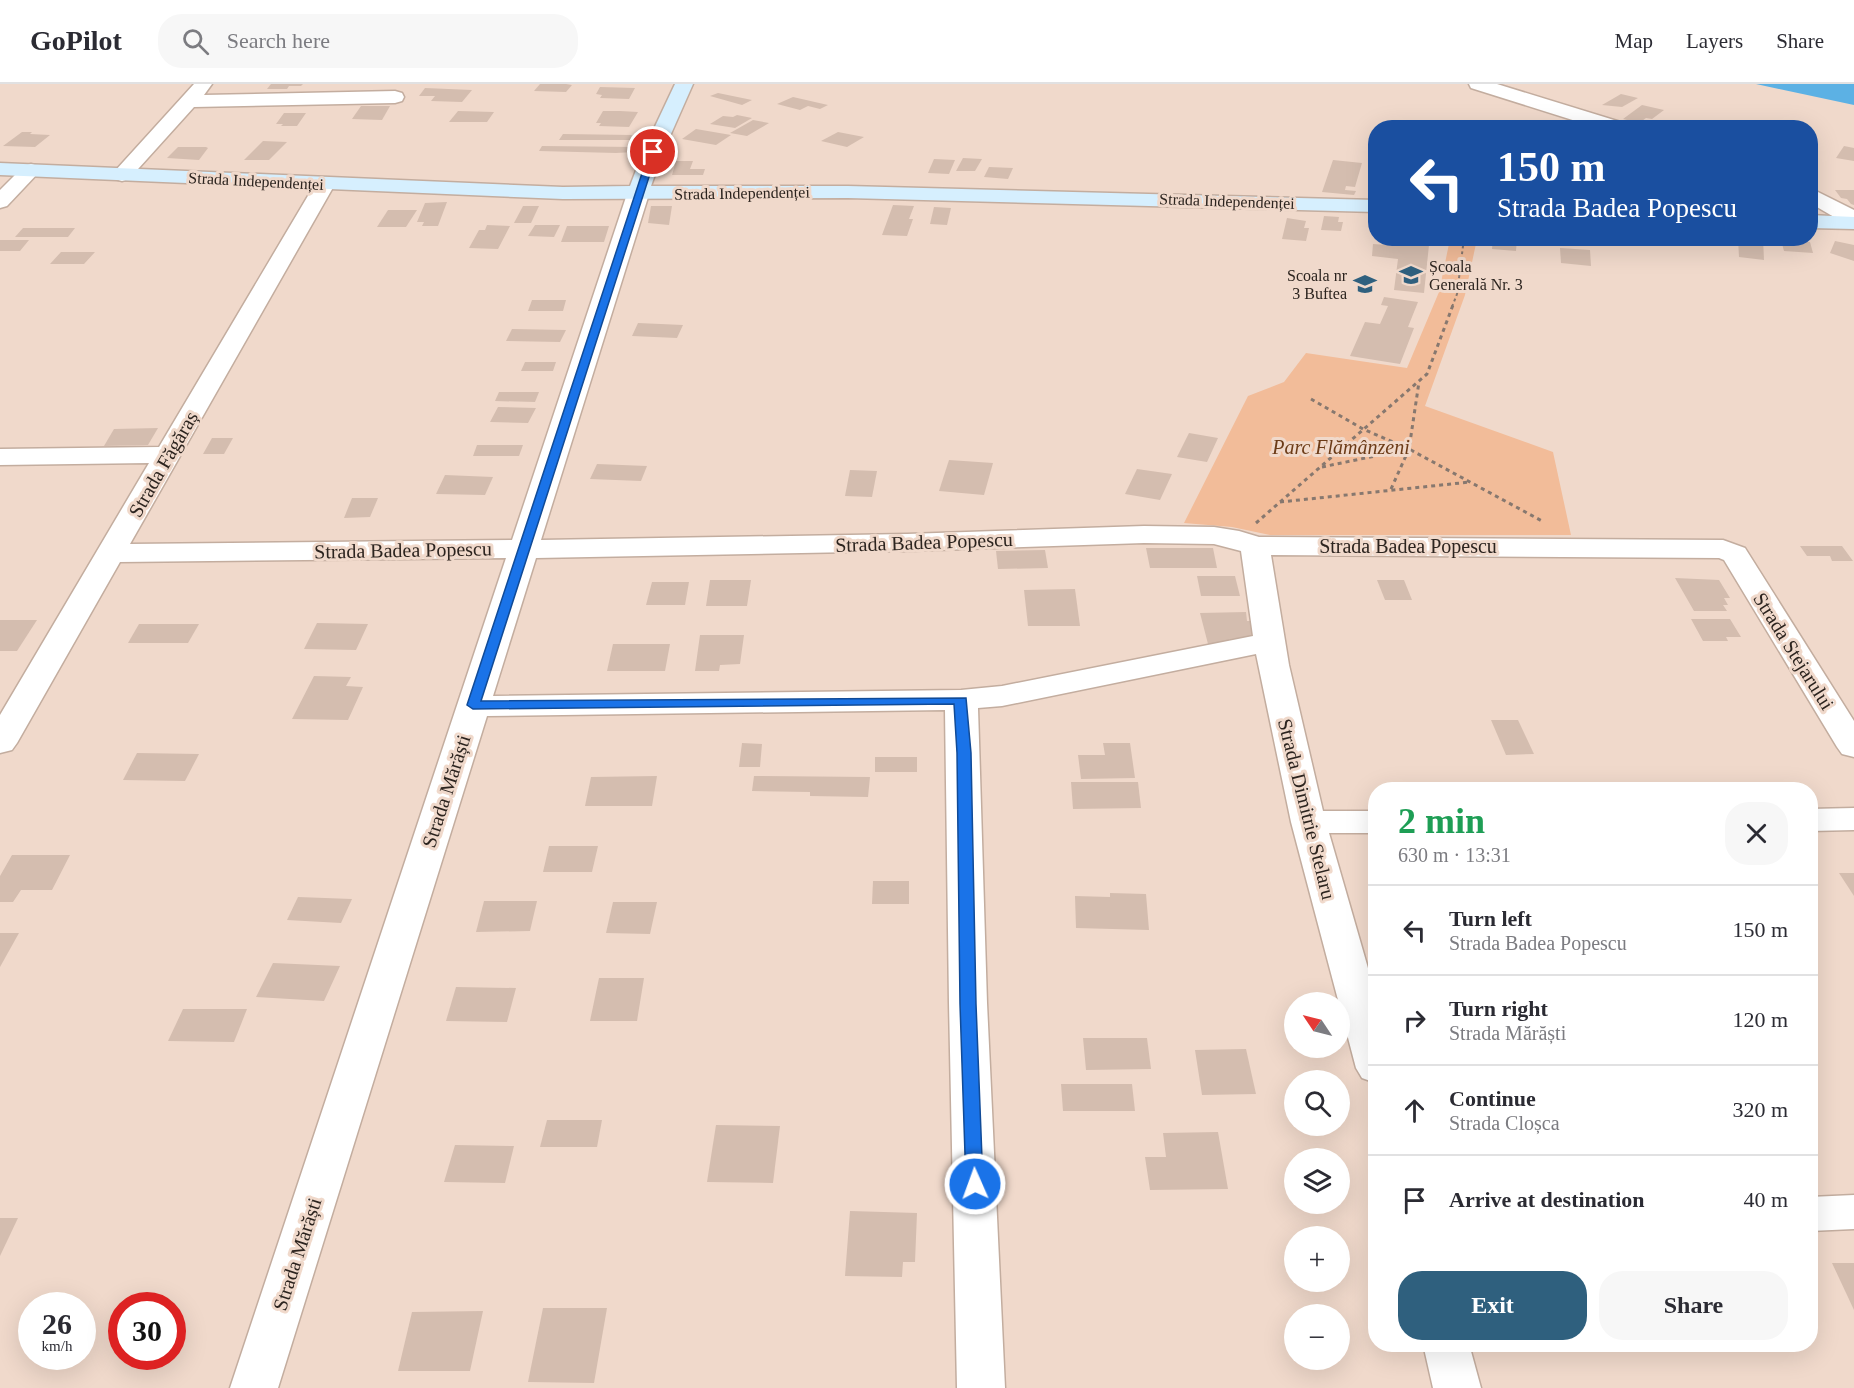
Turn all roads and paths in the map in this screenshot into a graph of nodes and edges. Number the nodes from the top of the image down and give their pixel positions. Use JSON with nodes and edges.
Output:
{"nodes":[{"id":1,"x":204,"y":84,"type":"edge"},
{"id":2,"x":684,"y":84,"type":"edge"},
{"id":3,"x":1478,"y":84,"type":"edge"},
{"id":4,"x":395,"y":97,"type":"dead end"},
{"id":5,"x":188,"y":101,"type":"junction"},
{"id":6,"x":1594,"y":120,"type":"edge"},
{"id":7,"x":0,"y":169,"type":"edge"},
{"id":8,"x":31,"y":170,"type":"junction"},
{"id":9,"x":123,"y":175,"type":"junction"},
{"id":10,"x":326,"y":184,"type":"junction"},
{"id":11,"x":638,"y":194,"type":"junction"},
{"id":12,"x":1818,"y":199,"type":"edge"},
{"id":13,"x":0,"y":202,"type":"edge"},
{"id":14,"x":1368,"y":206,"type":"edge"},
{"id":15,"x":1818,"y":221,"type":"edge"},
{"id":16,"x":1854,"y":221,"type":"edge"},
{"id":17,"x":1463,"y":246,"type":"edge"},
{"id":18,"x":1419,"y":381,"type":"junction"},
{"id":19,"x":1311,"y":399,"type":"dead end"},
{"id":20,"x":1363,"y":429,"type":"junction"},
{"id":21,"x":1409,"y":449,"type":"junction"},
{"id":22,"x":168,"y":455,"type":"junction"},
{"id":23,"x":0,"y":457,"type":"edge"},
{"id":24,"x":1319,"y":468,"type":"junction"},
{"id":25,"x":1470,"y":482,"type":"junction"},
{"id":26,"x":1390,"y":490,"type":"junction"},
{"id":27,"x":1280,"y":502,"type":"junction"},
{"id":28,"x":1542,"y":521,"type":"dead end"},
{"id":29,"x":1244,"y":541,"type":"junction"},
{"id":30,"x":524,"y":549,"type":"junction"},
{"id":31,"x":111,"y":553,"type":"junction"},
{"id":32,"x":1735,"y":554,"type":"joint"},
{"id":33,"x":1269,"y":642,"type":"junction"},
{"id":34,"x":961,"y":700,"type":"junction"},
{"id":35,"x":473,"y":705,"type":"junction"},
{"id":36,"x":0,"y":743,"type":"edge"},
{"id":37,"x":1854,"y":747,"type":"edge"},
{"id":38,"x":1854,"y":819,"type":"edge"},
{"id":39,"x":1818,"y":820,"type":"edge"},
{"id":40,"x":1308,"y":822,"type":"junction"},
{"id":41,"x":1368,"y":822,"type":"edge"},
{"id":42,"x":1368,"y":1039,"type":"edge"},
{"id":43,"x":1854,"y":1212,"type":"edge"},
{"id":44,"x":1818,"y":1214,"type":"edge"},
{"id":45,"x":1448,"y":1352,"type":"edge"},
{"id":46,"x":254,"y":1388,"type":"edge"},
{"id":47,"x":981,"y":1388,"type":"edge"},
{"id":48,"x":1457,"y":1388,"type":"edge"}],
"edges":[{"from":1,"to":5,"type":"street"},
{"from":2,"to":11,"type":"street"},
{"from":3,"to":6,"type":"street"},
{"from":4,"to":5,"type":"street"},
{"from":5,"to":9,"type":"street"},
{"from":7,"to":8,"type":"street","name":"Strada Independenței"},
{"from":8,"to":9,"type":"street","name":"Strada Independenței"},
{"from":8,"to":13,"type":"street"},
{"from":9,"to":10,"type":"street","name":"Strada Independenței"},
{"from":10,"to":11,"type":"street","name":"Strada Independenței"},
{"from":10,"to":22,"type":"street","name":"Strada Făgăraș"},
{"from":11,"to":14,"type":"street","name":"Strada Independenței"},
{"from":11,"to":30,"type":"street","name":"Strada Mărăști"},
{"from":12,"to":16,"type":"street"},
{"from":15,"to":16,"type":"street"},
{"from":17,"to":18,"type":"path"},
{"from":18,"to":20,"type":"path"},
{"from":18,"to":21,"type":"path"},
{"from":19,"to":20,"type":"path"},
{"from":20,"to":21,"type":"path"},
{"from":20,"to":24,"type":"path"},
{"from":21,"to":24,"type":"path"},
{"from":21,"to":25,"type":"path"},
{"from":21,"to":26,"type":"path"},
{"from":22,"to":23,"type":"street"},
{"from":22,"to":31,"type":"street","name":"Strada Făgăraș"},
{"from":24,"to":27,"type":"path"},
{"from":25,"to":26,"type":"path"},
{"from":25,"to":28,"type":"path"},
{"from":26,"to":27,"type":"path"},
{"from":27,"to":29,"type":"path"},
{"from":29,"to":30,"type":"street","name":"Strada Badea Popescu"},
{"from":29,"to":32,"type":"street","name":"Strada Badea Popescu"},
{"from":29,"to":33,"type":"street","name":"Strada Dimitrie Stelaru"},
{"from":30,"to":31,"type":"street","name":"Strada Badea Popescu"},
{"from":30,"to":35,"type":"street","name":"Strada Mărăști"},
{"from":31,"to":36,"type":"street","name":"Strada Făgăraș"},
{"from":32,"to":37,"type":"street","name":"Strada Stejarului"},
{"from":33,"to":34,"type":"street"},
{"from":33,"to":40,"type":"street","name":"Strada Dimitrie Stelaru"},
{"from":34,"to":35,"type":"street"},
{"from":34,"to":47,"type":"street"},
{"from":35,"to":46,"type":"street","name":"Strada Mărăști"},
{"from":38,"to":39,"type":"street"},
{"from":40,"to":41,"type":"street"},
{"from":40,"to":42,"type":"street","name":"Strada Dimitrie Stelaru"},
{"from":43,"to":44,"type":"street"},
{"from":45,"to":48,"type":"street"}]}
